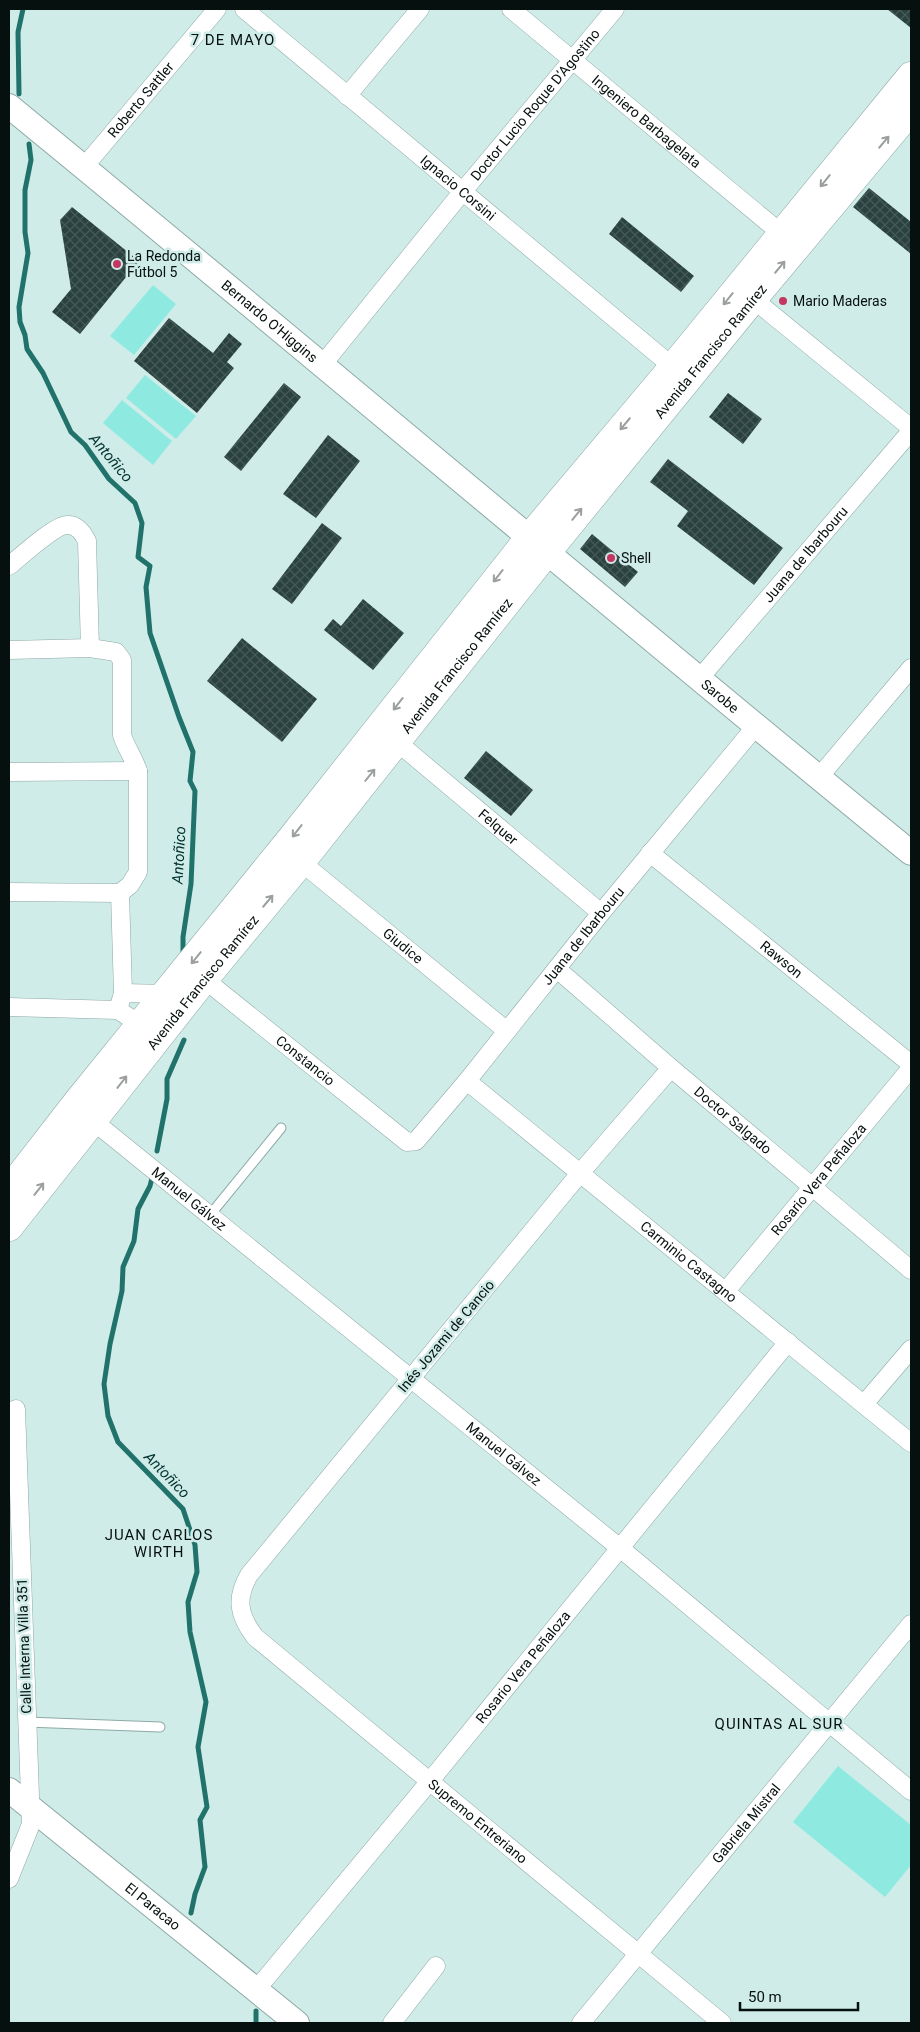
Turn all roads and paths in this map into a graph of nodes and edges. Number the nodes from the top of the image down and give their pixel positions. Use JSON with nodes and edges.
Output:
{"nodes":[{"id":1,"x":217,"y":9,"type":"edge"},
{"id":2,"x":244,"y":9,"type":"edge"},
{"id":3,"x":420,"y":9,"type":"edge"},
{"id":4,"x":512,"y":9,"type":"edge"},
{"id":5,"x":615,"y":9,"type":"edge"},
{"id":6,"x":572,"y":60,"type":"junction"},
{"id":7,"x":911,"y":76,"type":"edge"},
{"id":8,"x":347,"y":96,"type":"junction"},
{"id":9,"x":9,"y":106,"type":"edge"},
{"id":10,"x":911,"y":110,"type":"edge"},
{"id":11,"x":84,"y":167,"type":"junction"},
{"id":12,"x":463,"y":191,"type":"junction"},
{"id":13,"x":782,"y":234,"type":"junction"},
{"id":14,"x":753,"y":299,"type":"junction"},
{"id":15,"x":323,"y":364,"type":"junction"},
{"id":16,"x":673,"y":367,"type":"junction"},
{"id":17,"x":911,"y":430,"type":"edge"},
{"id":18,"x":538,"y":545,"type":"junction"},
{"id":19,"x":9,"y":566,"type":"edge"},
{"id":20,"x":90,"y":648,"type":"junction"},
{"id":21,"x":9,"y":650,"type":"edge"},
{"id":22,"x":911,"y":668,"type":"edge"},
{"id":23,"x":699,"y":679,"type":"junction"},
{"id":24,"x":756,"y":726,"type":"junction"},
{"id":25,"x":397,"y":742,"type":"junction"},
{"id":26,"x":138,"y":771,"type":"junction"},
{"id":27,"x":9,"y":772,"type":"edge"},
{"id":28,"x":819,"y":777,"type":"junction"},
{"id":29,"x":650,"y":853,"type":"junction"},
{"id":30,"x":911,"y":853,"type":"edge"},
{"id":31,"x":300,"y":862,"type":"junction"},
{"id":32,"x":9,"y":892,"type":"edge"},
{"id":33,"x":120,"y":892,"type":"junction"},
{"id":34,"x":601,"y":913,"type":"junction"},
{"id":35,"x":557,"y":969,"type":"junction"},
{"id":36,"x":204,"y":980,"type":"junction"},
{"id":37,"x":166,"y":994,"type":"junction"},
{"id":38,"x":121,"y":1002,"type":"junction"},
{"id":39,"x":9,"y":1007,"type":"edge"},
{"id":40,"x":141,"y":1025,"type":"junction"},
{"id":41,"x":507,"y":1031,"type":"junction"},
{"id":42,"x":911,"y":1066,"type":"edge"},
{"id":43,"x":671,"y":1068,"type":"junction"},
{"id":44,"x":467,"y":1081,"type":"junction"},
{"id":45,"x":92,"y":1120,"type":"junction"},
{"id":46,"x":281,"y":1128,"type":"dead end"},
{"id":47,"x":407,"y":1142,"type":"joint"},
{"id":48,"x":581,"y":1172,"type":"junction"},
{"id":49,"x":813,"y":1186,"type":"junction"},
{"id":50,"x":9,"y":1190,"type":"edge"},
{"id":51,"x":210,"y":1215,"type":"junction"},
{"id":52,"x":9,"y":1227,"type":"edge"},
{"id":53,"x":911,"y":1270,"type":"edge"},
{"id":54,"x":726,"y":1291,"type":"junction"},
{"id":55,"x":788,"y":1342,"type":"junction"},
{"id":56,"x":911,"y":1349,"type":"edge"},
{"id":57,"x":411,"y":1378,"type":"junction"},
{"id":58,"x":864,"y":1404,"type":"junction"},
{"id":59,"x":16,"y":1409,"type":"dead end"},
{"id":60,"x":911,"y":1443,"type":"edge"},
{"id":61,"x":620,"y":1548,"type":"junction"},
{"id":62,"x":242,"y":1614,"type":"joint"},
{"id":63,"x":911,"y":1624,"type":"edge"},
{"id":64,"x":26,"y":1722,"type":"junction"},
{"id":65,"x":829,"y":1724,"type":"junction"},
{"id":66,"x":160,"y":1727,"type":"dead end"},
{"id":67,"x":430,"y":1781,"type":"junction"},
{"id":68,"x":9,"y":1790,"type":"edge"},
{"id":69,"x":911,"y":1791,"type":"edge"},
{"id":70,"x":29,"y":1806,"type":"junction"},
{"id":71,"x":9,"y":1879,"type":"edge"},
{"id":72,"x":639,"y":1954,"type":"junction"},
{"id":73,"x":436,"y":1966,"type":"dead end"},
{"id":74,"x":256,"y":1990,"type":"junction"},
{"id":75,"x":296,"y":2023,"type":"edge"},
{"id":76,"x":392,"y":2023,"type":"edge"},
{"id":77,"x":581,"y":2023,"type":"edge"},
{"id":78,"x":722,"y":2023,"type":"edge"}],
"edges":[{"from":1,"to":11,"type":"street","name":"Roberto Sattler"},
{"from":2,"to":8,"type":"street","name":"Ignacio Corsini"},
{"from":3,"to":8,"type":"street"},
{"from":4,"to":6,"type":"street","name":"Ingeniero Barbagelata"},
{"from":5,"to":6,"type":"street","name":"Doctor Lucio Roque D’Agostino"},
{"from":6,"to":12,"type":"street","name":"Doctor Lucio Roque D’Agostino"},
{"from":6,"to":13,"type":"street","name":"Ingeniero Barbagelata"},
{"from":7,"to":13,"type":"main road","name":"Avenida Francisco Ramírez","one_way":true},
{"from":8,"to":12,"type":"street","name":"Ignacio Corsini"},
{"from":9,"to":11,"type":"street","name":"Bernardo O'Higgins"},
{"from":14,"to":10,"type":"main road","name":"Avenida Francisco Ramírez","one_way":true},
{"from":11,"to":15,"type":"street","name":"Bernardo O'Higgins"},
{"from":12,"to":15,"type":"street","name":"Doctor Lucio Roque D’Agostino"},
{"from":12,"to":16,"type":"street","name":"Ignacio Corsini"},
{"from":13,"to":16,"type":"main road","name":"Avenida Francisco Ramírez","one_way":true},
{"from":14,"to":17,"type":"street"},
{"from":18,"to":14,"type":"main road","name":"Avenida Francisco Ramírez","one_way":true},
{"from":15,"to":18,"type":"street","name":"Bernardo O'Higgins"},
{"from":16,"to":18,"type":"main road","name":"Avenida Francisco Ramírez","one_way":true},
{"from":17,"to":23,"type":"street","name":"Juana de Ibarbouru"},
{"from":18,"to":23,"type":"street","name":"Sarobe"},
{"from":18,"to":25,"type":"main road","name":"Avenida Francisco Ramírez"},
{"from":18,"to":37,"type":"main road","name":"Avenida Francisco Ramírez","one_way":true},
{"from":19,"to":20,"type":"street"},
{"from":20,"to":21,"type":"street"},
{"from":20,"to":26,"type":"street"},
{"from":22,"to":28,"type":"street"},
{"from":23,"to":24,"type":"street","name":"Sarobe"},
{"from":24,"to":28,"type":"street","name":"Sarobe"},
{"from":24,"to":29,"type":"street","name":"Juana de Ibarbouru"},
{"from":31,"to":25,"type":"main road","name":"Avenida Francisco Ramírez","one_way":true},
{"from":25,"to":34,"type":"street","name":"Felquer"},
{"from":26,"to":27,"type":"street"},
{"from":26,"to":33,"type":"street"},
{"from":28,"to":30,"type":"street","name":"Sarobe"},
{"from":29,"to":34,"type":"street","name":"Juana de Ibarbouru"},
{"from":29,"to":42,"type":"street","name":"Rawson"},
{"from":36,"to":31,"type":"main road","name":"Avenida Francisco Ramírez","one_way":true},
{"from":31,"to":41,"type":"street","name":"Giudice"},
{"from":32,"to":33,"type":"street"},
{"from":33,"to":38,"type":"street"},
{"from":34,"to":35,"type":"street","name":"Juana de Ibarbouru"},
{"from":35,"to":41,"type":"street","name":"Juana de Ibarbouru"},
{"from":35,"to":43,"type":"street","name":"Doctor Salgado"},
{"from":45,"to":36,"type":"main road","name":"Avenida Francisco Ramírez","one_way":true},
{"from":36,"to":47,"type":"street","name":"Constancio"},
{"from":37,"to":38,"type":"street"},
{"from":37,"to":40,"type":"main road","name":"Avenida Francisco Ramírez"},
{"from":38,"to":39,"type":"street"},
{"from":38,"to":40,"type":"street"},
{"from":40,"to":50,"type":"main road","name":"Avenida Francisco Ramírez"},
{"from":41,"to":44,"type":"street","name":"Juana de Ibarbouru"},
{"from":42,"to":49,"type":"street","name":"Rosario Vera Peñaloza"},
{"from":43,"to":48,"type":"street","name":"Inés Jozami de Cancio"},
{"from":43,"to":49,"type":"street","name":"Doctor Salgado"},
{"from":44,"to":47,"type":"street","name":"Juana de Ibarbouru"},
{"from":44,"to":48,"type":"street","name":"Carminio Castagno"},
{"from":45,"to":51,"type":"street","name":"Manuel Gálvez"},
{"from":52,"to":45,"type":"main road","name":"Avenida Francisco Ramírez","one_way":true},
{"from":46,"to":51,"type":"lane"},
{"from":48,"to":54,"type":"street","name":"Carminio Castagno"},
{"from":48,"to":57,"type":"street","name":"Inés Jozami de Cancio"},
{"from":49,"to":53,"type":"street","name":"Doctor Salgado"},
{"from":49,"to":54,"type":"street","name":"Rosario Vera Peñaloza"},
{"from":51,"to":57,"type":"street","name":"Manuel Gálvez"},
{"from":54,"to":55,"type":"street","name":"Carminio Castagno"},
{"from":55,"to":58,"type":"street","name":"Carminio Castagno"},
{"from":55,"to":61,"type":"street","name":"Rosario Vera Peñaloza"},
{"from":56,"to":58,"type":"street"},
{"from":57,"to":61,"type":"street","name":"Manuel Gálvez"},
{"from":57,"to":62,"type":"street","name":"Inés Jozami de Cancio"},
{"from":58,"to":60,"type":"street","name":"Carminio Castagno"},
{"from":59,"to":64,"type":"street","name":"Calle Interna Villa 351"},
{"from":61,"to":65,"type":"street","name":"Manuel Gálvez"},
{"from":61,"to":67,"type":"street","name":"Rosario Vera Peñaloza"},
{"from":62,"to":67,"type":"street","name":"Supremo Entreriano"},
{"from":63,"to":65,"type":"street","name":"Gabriela Mistral"},
{"from":64,"to":66,"type":"lane"},
{"from":64,"to":70,"type":"street","name":"Calle Interna Villa 351"},
{"from":65,"to":69,"type":"street","name":"Manuel Gálvez"},
{"from":65,"to":72,"type":"street","name":"Gabriela Mistral"},
{"from":67,"to":72,"type":"street","name":"Supremo Entreriano"},
{"from":67,"to":74,"type":"street","name":"Rosario Vera Peñaloza"},
{"from":68,"to":70,"type":"street","name":"El Paracao"},
{"from":70,"to":71,"type":"street","name":"Calle Interna Villa 351"},
{"from":70,"to":74,"type":"street","name":"El Paracao"},
{"from":72,"to":77,"type":"street","name":"Gabriela Mistral"},
{"from":72,"to":78,"type":"street","name":"Supremo Entreriano"},
{"from":73,"to":76,"type":"street"},
{"from":74,"to":75,"type":"street","name":"El Paracao"}]}
